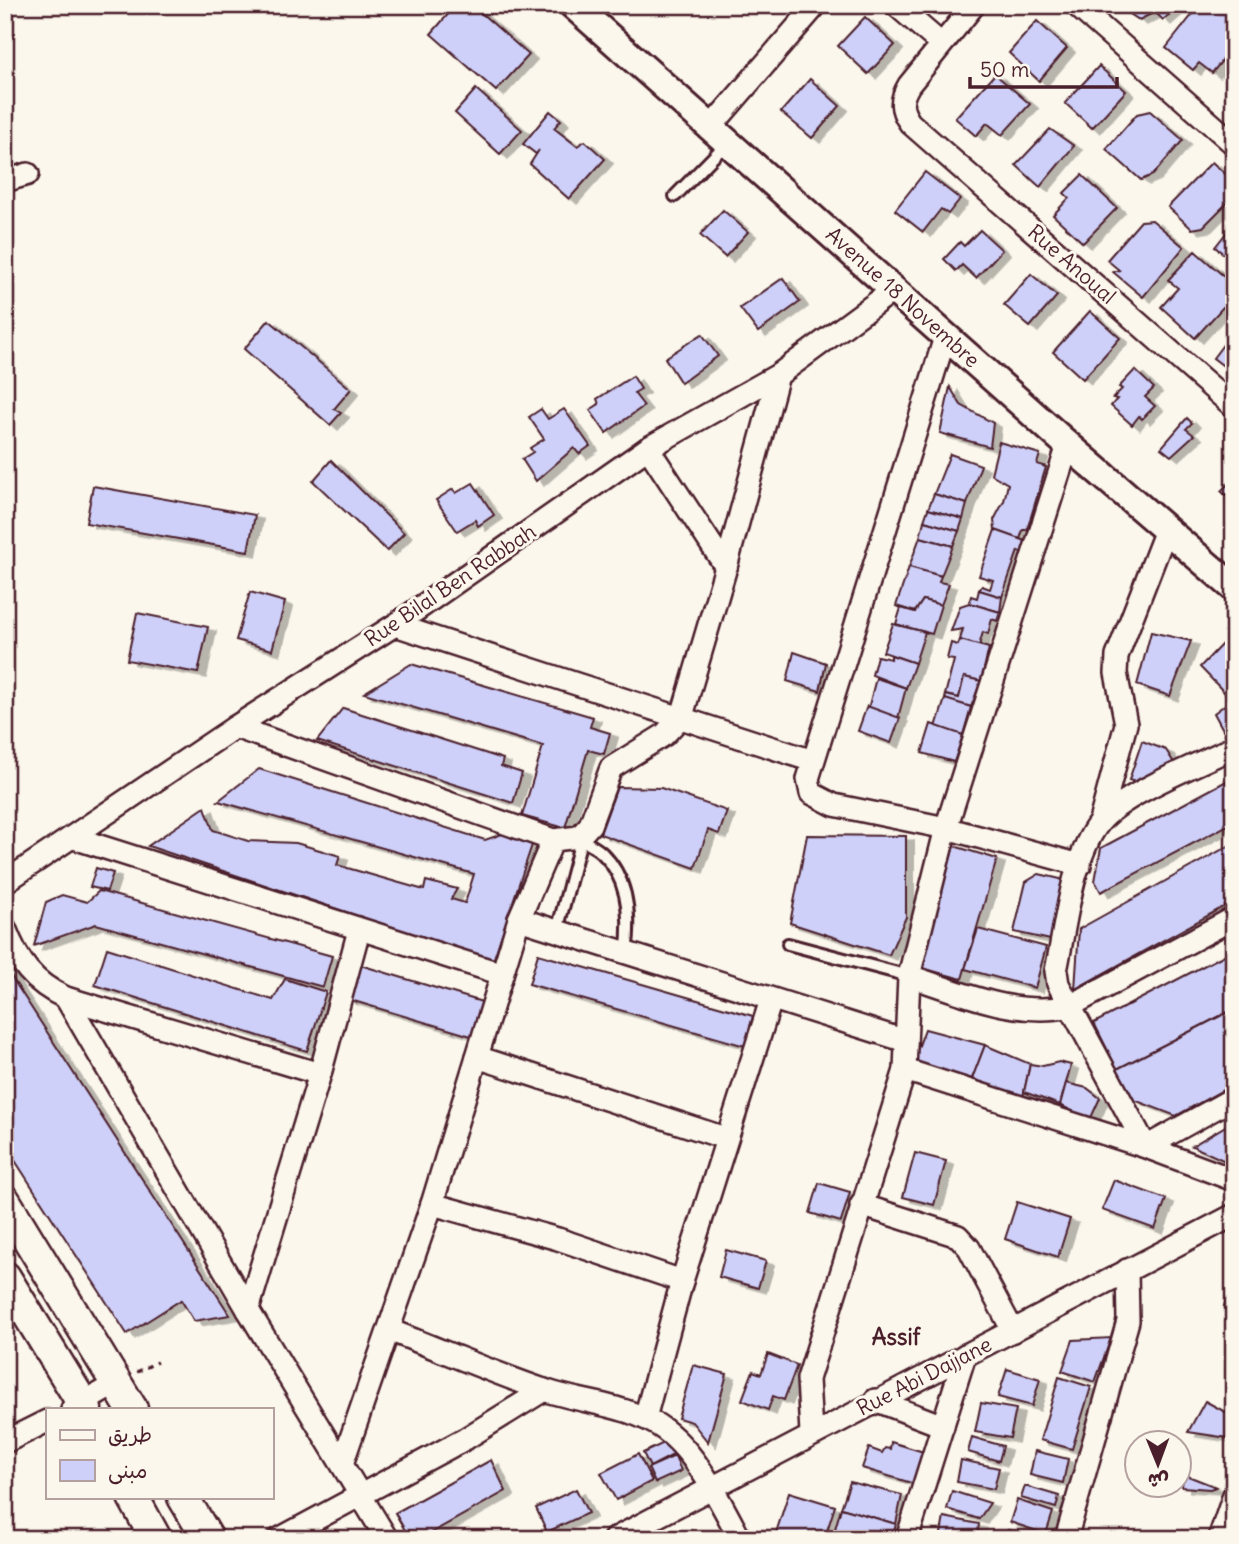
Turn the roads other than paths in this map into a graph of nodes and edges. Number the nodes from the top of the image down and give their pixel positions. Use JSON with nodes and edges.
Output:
{"nodes":[{"id":1,"x":573,"y":5,"type":"edge"},
{"id":2,"x":816,"y":5,"type":"edge"},
{"id":3,"x":896,"y":5,"type":"edge"},
{"id":4,"x":974,"y":5,"type":"edge"},
{"id":5,"x":1076,"y":5,"type":"edge"},
{"id":6,"x":940,"y":43,"type":"junction"},
{"id":7,"x":719,"y":135,"type":"junction"},
{"id":8,"x":1234,"y":144,"type":"edge"},
{"id":9,"x":29,"y":174,"type":"dead end"},
{"id":10,"x":5,"y":181,"type":"edge"},
{"id":11,"x":675,"y":196,"type":"dead end"},
{"id":12,"x":895,"y":289,"type":"junction"},
{"id":13,"x":946,"y":334,"type":"junction"},
{"id":14,"x":778,"y":375,"type":"junction"},
{"id":15,"x":1234,"y":407,"type":"edge"},
{"id":16,"x":1068,"y":445,"type":"junction"},
{"id":17,"x":648,"y":448,"type":"junction"},
{"id":18,"x":1166,"y":530,"type":"junction"},
{"id":19,"x":726,"y":567,"type":"junction"},
{"id":20,"x":1231,"y":579,"type":"edge"},
{"id":21,"x":395,"y":625,"type":"junction"},
{"id":22,"x":682,"y":716,"type":"junction"},
{"id":23,"x":235,"y":727,"type":"junction"},
{"id":24,"x":1234,"y":747,"type":"edge"},
{"id":25,"x":813,"y":761,"type":"junction"},
{"id":26,"x":1100,"y":821,"type":"junction"},
{"id":27,"x":946,"y":828,"type":"junction"},
{"id":28,"x":74,"y":838,"type":"junction"},
{"id":29,"x":580,"y":838,"type":"junction"},
{"id":30,"x":553,"y":840,"type":"junction"},
{"id":31,"x":1080,"y":865,"type":"junction"},
{"id":32,"x":5,"y":882,"type":"edge"},
{"id":33,"x":1234,"y":918,"type":"edge"},
{"id":34,"x":519,"y":919,"type":"junction"},
{"id":35,"x":5,"y":928,"type":"edge"},
{"id":36,"x":359,"y":930,"type":"junction"},
{"id":37,"x":557,"y":931,"type":"junction"},
{"id":38,"x":788,"y":944,"type":"dead end"},
{"id":39,"x":626,"y":953,"type":"junction"},
{"id":40,"x":502,"y":974,"type":"junction"},
{"id":41,"x":909,"y":975,"type":"junction"},
{"id":42,"x":66,"y":998,"type":"junction"},
{"id":43,"x":771,"y":1000,"type":"junction"},
{"id":44,"x":1070,"y":1006,"type":"junction"},
{"id":45,"x":906,"y":1041,"type":"junction"},
{"id":46,"x":477,"y":1057,"type":"junction"},
{"id":47,"x":905,"y":1070,"type":"junction"},
{"id":48,"x":320,"y":1074,"type":"junction"},
{"id":49,"x":1234,"y":1098,"type":"edge"},
{"id":50,"x":725,"y":1138,"type":"junction"},
{"id":51,"x":1146,"y":1147,"type":"junction"},
{"id":52,"x":1234,"y":1180,"type":"edge"},
{"id":53,"x":5,"y":1201,"type":"edge"},
{"id":54,"x":432,"y":1205,"type":"junction"},
{"id":55,"x":860,"y":1205,"type":"junction"},
{"id":56,"x":1234,"y":1215,"type":"edge"},
{"id":57,"x":1127,"y":1270,"type":"junction"},
{"id":58,"x":5,"y":1277,"type":"edge"},
{"id":59,"x":682,"y":1281,"type":"junction"},
{"id":60,"x":248,"y":1310,"type":"junction"},
{"id":61,"x":389,"y":1329,"type":"junction"},
{"id":62,"x":1013,"y":1331,"type":"junction"},
{"id":63,"x":965,"y":1355,"type":"junction"},
{"id":64,"x":117,"y":1383,"type":"junction"},
{"id":65,"x":544,"y":1390,"type":"junction"},
{"id":66,"x":875,"y":1400,"type":"junction"},
{"id":67,"x":80,"y":1407,"type":"edge"},
{"id":68,"x":131,"y":1408,"type":"edge"},
{"id":69,"x":645,"y":1418,"type":"junction"},
{"id":70,"x":46,"y":1422,"type":"edge"},
{"id":71,"x":943,"y":1426,"type":"junction"},
{"id":72,"x":811,"y":1433,"type":"junction"},
{"id":73,"x":5,"y":1442,"type":"edge"},
{"id":74,"x":342,"y":1464,"type":"junction"},
{"id":75,"x":713,"y":1488,"type":"junction"},
{"id":76,"x":1234,"y":1495,"type":"edge"},
{"id":77,"x":361,"y":1496,"type":"junction"},
{"id":78,"x":133,"y":1498,"type":"edge"},
{"id":79,"x":184,"y":1498,"type":"edge"},
{"id":80,"x":149,"y":1537,"type":"edge"},
{"id":81,"x":208,"y":1539,"type":"edge"},
{"id":82,"x":279,"y":1539,"type":"edge"},
{"id":83,"x":387,"y":1539,"type":"edge"},
{"id":84,"x":614,"y":1539,"type":"edge"},
{"id":85,"x":740,"y":1539,"type":"edge"},
{"id":86,"x":907,"y":1539,"type":"edge"},
{"id":87,"x":1066,"y":1539,"type":"edge"},
{"id":88,"x":1219,"y":1539,"type":"edge"}],
"edges":[{"from":1,"to":7,"type":"street","name":"Avenue 18 Novembre"},
{"from":2,"to":7,"type":"street"},
{"from":3,"to":6,"type":"street"},
{"from":4,"to":6,"type":"street"},
{"from":5,"to":8,"type":"street"},
{"from":6,"to":15,"type":"street","name":"Rue Anoual"},
{"from":7,"to":11,"type":"lane"},
{"from":7,"to":12,"type":"street","name":"Avenue 18 Novembre"},
{"from":9,"to":10,"type":"street"},
{"from":12,"to":13,"type":"street","name":"Avenue 18 Novembre"},
{"from":12,"to":14,"type":"street","name":"Rue Bilal Ben Rabbah"},
{"from":13,"to":16,"type":"street","name":"Avenue 18 Novembre"},
{"from":13,"to":25,"type":"street"},
{"from":14,"to":17,"type":"street","name":"Rue Bilal Ben Rabbah"},
{"from":14,"to":19,"type":"street"},
{"from":16,"to":18,"type":"street","name":"Avenue 18 Novembre"},
{"from":16,"to":27,"type":"street"},
{"from":17,"to":19,"type":"street"},
{"from":17,"to":21,"type":"street","name":"Rue Bilal Ben Rabbah"},
{"from":18,"to":20,"type":"street","name":"Avenue 18 Novembre"},
{"from":18,"to":26,"type":"street"},
{"from":19,"to":22,"type":"street"},
{"from":21,"to":22,"type":"street"},
{"from":21,"to":23,"type":"street","name":"Rue Bilal Ben Rabbah"},
{"from":22,"to":25,"type":"street"},
{"from":22,"to":29,"type":"street"},
{"from":23,"to":28,"type":"street","name":"Rue Bilal Ben Rabbah"},
{"from":23,"to":30,"type":"street"},
{"from":24,"to":26,"type":"street"},
{"from":25,"to":27,"type":"street"},
{"from":26,"to":31,"type":"street"},
{"from":27,"to":31,"type":"street"},
{"from":27,"to":41,"type":"street"},
{"from":28,"to":32,"type":"street","name":"Rue Bilal Ben Rabbah"},
{"from":28,"to":36,"type":"street"},
{"from":29,"to":30,"type":"street"},
{"from":29,"to":37,"type":"lane"},
{"from":29,"to":39,"type":"lane"},
{"from":30,"to":34,"type":"street"},
{"from":31,"to":44,"type":"street"},
{"from":33,"to":44,"type":"street"},
{"from":34,"to":37,"type":"street"},
{"from":34,"to":40,"type":"street"},
{"from":35,"to":42,"type":"street"},
{"from":36,"to":40,"type":"street"},
{"from":36,"to":48,"type":"street"},
{"from":37,"to":39,"type":"street"},
{"from":38,"to":41,"type":"lane"},
{"from":39,"to":43,"type":"street"},
{"from":40,"to":46,"type":"street"},
{"from":41,"to":44,"type":"street"},
{"from":41,"to":45,"type":"street"},
{"from":42,"to":48,"type":"street"},
{"from":42,"to":60,"type":"street"},
{"from":43,"to":45,"type":"street"},
{"from":43,"to":50,"type":"street"},
{"from":44,"to":51,"type":"street"},
{"from":45,"to":47,"type":"street"},
{"from":46,"to":50,"type":"street"},
{"from":46,"to":54,"type":"street"},
{"from":47,"to":51,"type":"street"},
{"from":47,"to":55,"type":"street"},
{"from":48,"to":60,"type":"street"},
{"from":49,"to":51,"type":"street"},
{"from":50,"to":59,"type":"street"},
{"from":51,"to":52,"type":"street"},
{"from":53,"to":64,"type":"main road"},
{"from":54,"to":59,"type":"street"},
{"from":54,"to":61,"type":"street"},
{"from":55,"to":62,"type":"street"},
{"from":55,"to":72,"type":"street"},
{"from":56,"to":57,"type":"street","name":"Rue Abi Dajjane"},
{"from":57,"to":62,"type":"street","name":"Rue Abi Dajjane"},
{"from":57,"to":87,"type":"street"},
{"from":58,"to":67,"type":"main road"},
{"from":59,"to":69,"type":"street"},
{"from":60,"to":74,"type":"street"},
{"from":61,"to":65,"type":"street"},
{"from":61,"to":74,"type":"street"},
{"from":62,"to":63,"type":"street","name":"Rue Abi Dajjane"},
{"from":63,"to":66,"type":"street","name":"Rue Abi Dajjane"},
{"from":63,"to":71,"type":"street"},
{"from":64,"to":67,"type":"street"},
{"from":64,"to":68,"type":"main road"},
{"from":65,"to":69,"type":"street"},
{"from":65,"to":77,"type":"street"},
{"from":66,"to":71,"type":"street"},
{"from":66,"to":72,"type":"street","name":"Rue Abi Dajjane"},
{"from":69,"to":75,"type":"street"},
{"from":70,"to":73,"type":"street"},
{"from":71,"to":86,"type":"street"},
{"from":72,"to":75,"type":"street","name":"Rue Abi Dajjane"},
{"from":74,"to":77,"type":"street"},
{"from":75,"to":84,"type":"street","name":"Rue Abi Dajjane"},
{"from":75,"to":85,"type":"street"},
{"from":76,"to":88,"type":"street"},
{"from":77,"to":82,"type":"street"},
{"from":77,"to":83,"type":"street"},
{"from":78,"to":80,"type":"main road"},
{"from":79,"to":81,"type":"main road"}]}
